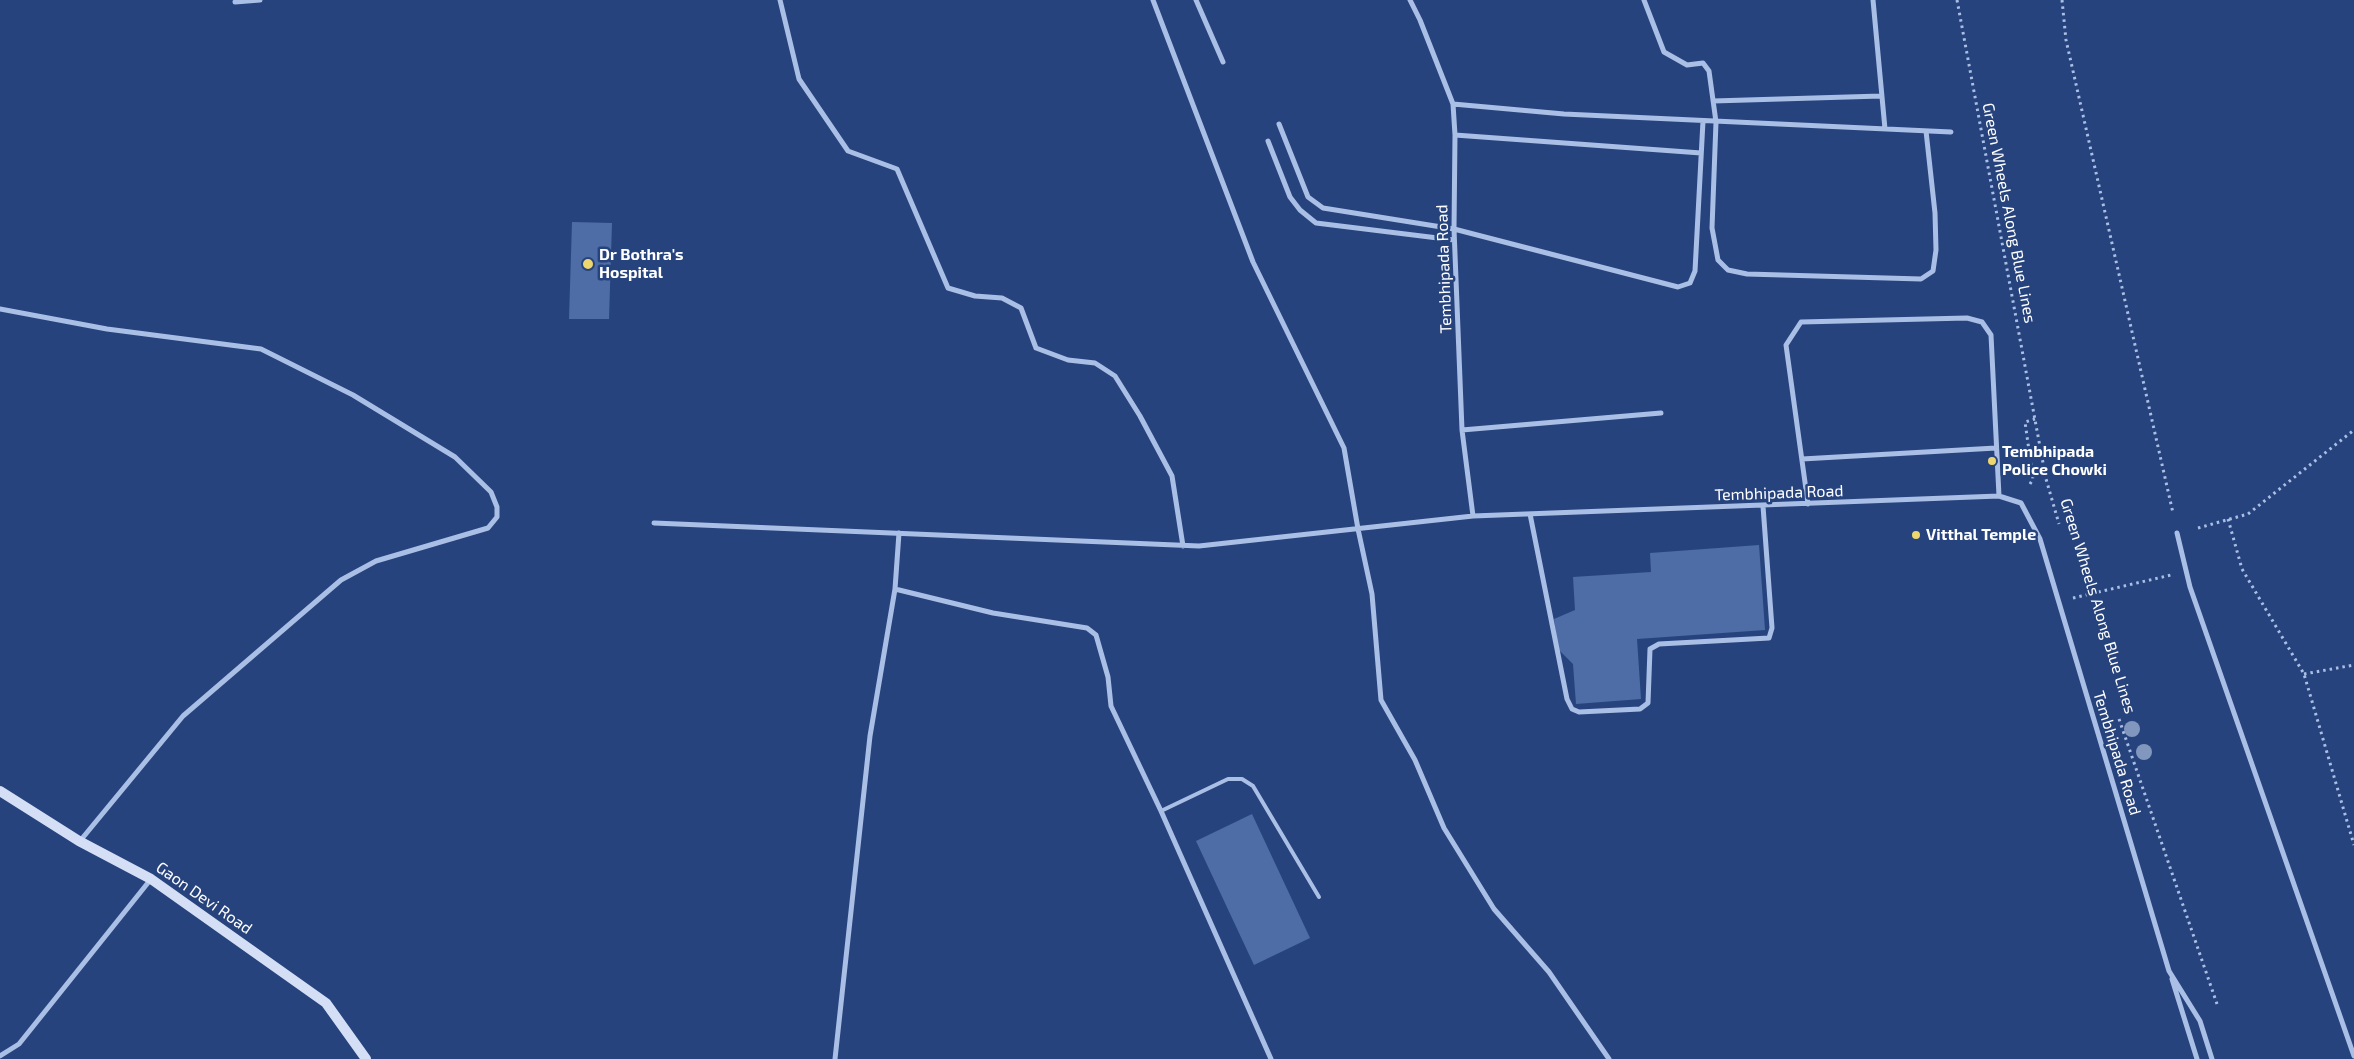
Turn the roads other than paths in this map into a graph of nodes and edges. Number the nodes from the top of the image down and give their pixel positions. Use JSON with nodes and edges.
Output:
{"nodes":[{"id":1,"x":260,"y":0,"type":"edge"},
{"id":2,"x":780,"y":0,"type":"edge"},
{"id":3,"x":1152,"y":0,"type":"edge"},
{"id":4,"x":1196,"y":0,"type":"edge"},
{"id":5,"x":1410,"y":0,"type":"edge"},
{"id":6,"x":1644,"y":0,"type":"edge"},
{"id":7,"x":1873,"y":0,"type":"edge"},
{"id":8,"x":233,"y":1,"type":"edge"},
{"id":9,"x":1223,"y":62,"type":"dead end"},
{"id":10,"x":1881,"y":96,"type":"junction"},
{"id":11,"x":1713,"y":101,"type":"junction"},
{"id":12,"x":1453,"y":104,"type":"junction"},
{"id":13,"x":1703,"y":122,"type":"junction"},
{"id":14,"x":1716,"y":122,"type":"junction"},
{"id":15,"x":1279,"y":124,"type":"dead end"},
{"id":16,"x":1884,"y":129,"type":"junction"},
{"id":17,"x":1926,"y":131,"type":"junction"},
{"id":18,"x":1951,"y":132,"type":"dead end"},
{"id":19,"x":1455,"y":135,"type":"junction"},
{"id":20,"x":1268,"y":140,"type":"dead end"},
{"id":21,"x":1701,"y":153,"type":"junction"},
{"id":22,"x":1454,"y":230,"type":"junction"},
{"id":23,"x":1454,"y":240,"type":"junction"},
{"id":24,"x":0,"y":309,"type":"edge"},
{"id":25,"x":1661,"y":413,"type":"dead end"},
{"id":26,"x":1462,"y":430,"type":"junction"},
{"id":27,"x":1996,"y":448,"type":"junction"},
{"id":28,"x":1802,"y":459,"type":"junction"},
{"id":29,"x":1999,"y":496,"type":"junction"},
{"id":30,"x":1808,"y":504,"type":"junction"},
{"id":31,"x":1763,"y":506,"type":"junction"},
{"id":32,"x":1530,"y":514,"type":"junction"},
{"id":33,"x":1473,"y":516,"type":"junction"},
{"id":34,"x":654,"y":523,"type":"dead end"},
{"id":35,"x":1358,"y":529,"type":"junction"},
{"id":36,"x":899,"y":533,"type":"junction"},
{"id":37,"x":2177,"y":533,"type":"road end"},
{"id":38,"x":1182,"y":546,"type":"junction"},
{"id":39,"x":895,"y":589,"type":"junction"},
{"id":40,"x":0,"y":791,"type":"edge"},
{"id":41,"x":1161,"y":811,"type":"junction"},
{"id":42,"x":79,"y":841,"type":"junction"},
{"id":43,"x":151,"y":878,"type":"junction"},
{"id":44,"x":1319,"y":897,"type":"dead end"},
{"id":45,"x":2169,"y":971,"type":"junction"},
{"id":46,"x":0,"y":1056,"type":"edge"},
{"id":47,"x":2354,"y":1056,"type":"edge"},
{"id":48,"x":366,"y":1059,"type":"edge"},
{"id":49,"x":835,"y":1059,"type":"edge"},
{"id":50,"x":1271,"y":1059,"type":"edge"},
{"id":51,"x":1609,"y":1059,"type":"edge"},
{"id":52,"x":2197,"y":1059,"type":"edge"},
{"id":53,"x":2212,"y":1059,"type":"edge"}],
"edges":[{"from":1,"to":8,"type":"street"},
{"from":2,"to":38,"type":"street"},
{"from":3,"to":35,"type":"street"},
{"from":4,"to":9,"type":"street"},
{"from":5,"to":12,"type":"street","name":"Tembhipada Road"},
{"from":6,"to":11,"type":"street"},
{"from":7,"to":10,"type":"street"},
{"from":10,"to":11,"type":"street"},
{"from":10,"to":16,"type":"street"},
{"from":11,"to":14,"type":"street"},
{"from":12,"to":13,"type":"street"},
{"from":12,"to":19,"type":"street","name":"Tembhipada Road"},
{"from":13,"to":14,"type":"street"},
{"from":13,"to":21,"type":"street"},
{"from":14,"to":16,"type":"street"},
{"from":14,"to":17,"type":"street"},
{"from":15,"to":22,"type":"street"},
{"from":16,"to":17,"type":"street"},
{"from":17,"to":18,"type":"street"},
{"from":19,"to":21,"type":"street"},
{"from":19,"to":22,"type":"street","name":"Tembhipada Road"},
{"from":20,"to":23,"type":"street"},
{"from":21,"to":22,"type":"street"},
{"from":22,"to":23,"type":"street","name":"Tembhipada Road"},
{"from":23,"to":26,"type":"street","name":"Tembhipada Road"},
{"from":24,"to":42,"type":"street"},
{"from":25,"to":26,"type":"street"},
{"from":26,"to":33,"type":"street","name":"Tembhipada Road"},
{"from":27,"to":28,"type":"street"},
{"from":27,"to":28,"type":"street"},
{"from":27,"to":29,"type":"street"},
{"from":28,"to":30,"type":"street"},
{"from":29,"to":30,"type":"street","name":"Tembhipada Road"},
{"from":29,"to":45,"type":"street","name":"Tembhipada Road"},
{"from":30,"to":31,"type":"street","name":"Tembhipada Road"},
{"from":31,"to":32,"type":"street","name":"Tembhipada Road"},
{"from":31,"to":32,"type":"street"},
{"from":32,"to":33,"type":"street","name":"Tembhipada Road"},
{"from":33,"to":35,"type":"street"},
{"from":34,"to":36,"type":"street"},
{"from":35,"to":38,"type":"street"},
{"from":35,"to":51,"type":"street"},
{"from":36,"to":38,"type":"street"},
{"from":36,"to":39,"type":"street"},
{"from":37,"to":47,"type":"street"},
{"from":39,"to":41,"type":"street"},
{"from":39,"to":49,"type":"street"},
{"from":40,"to":42,"type":"street","name":"Gaon Devi Road"},
{"from":41,"to":44,"type":"lane"},
{"from":41,"to":50,"type":"street"},
{"from":42,"to":43,"type":"street","name":"Gaon Devi Road"},
{"from":43,"to":46,"type":"street"},
{"from":43,"to":48,"type":"street","name":"Gaon Devi Road"},
{"from":45,"to":52,"type":"street"},
{"from":45,"to":53,"type":"street","name":"Tembhipada Road"}]}
